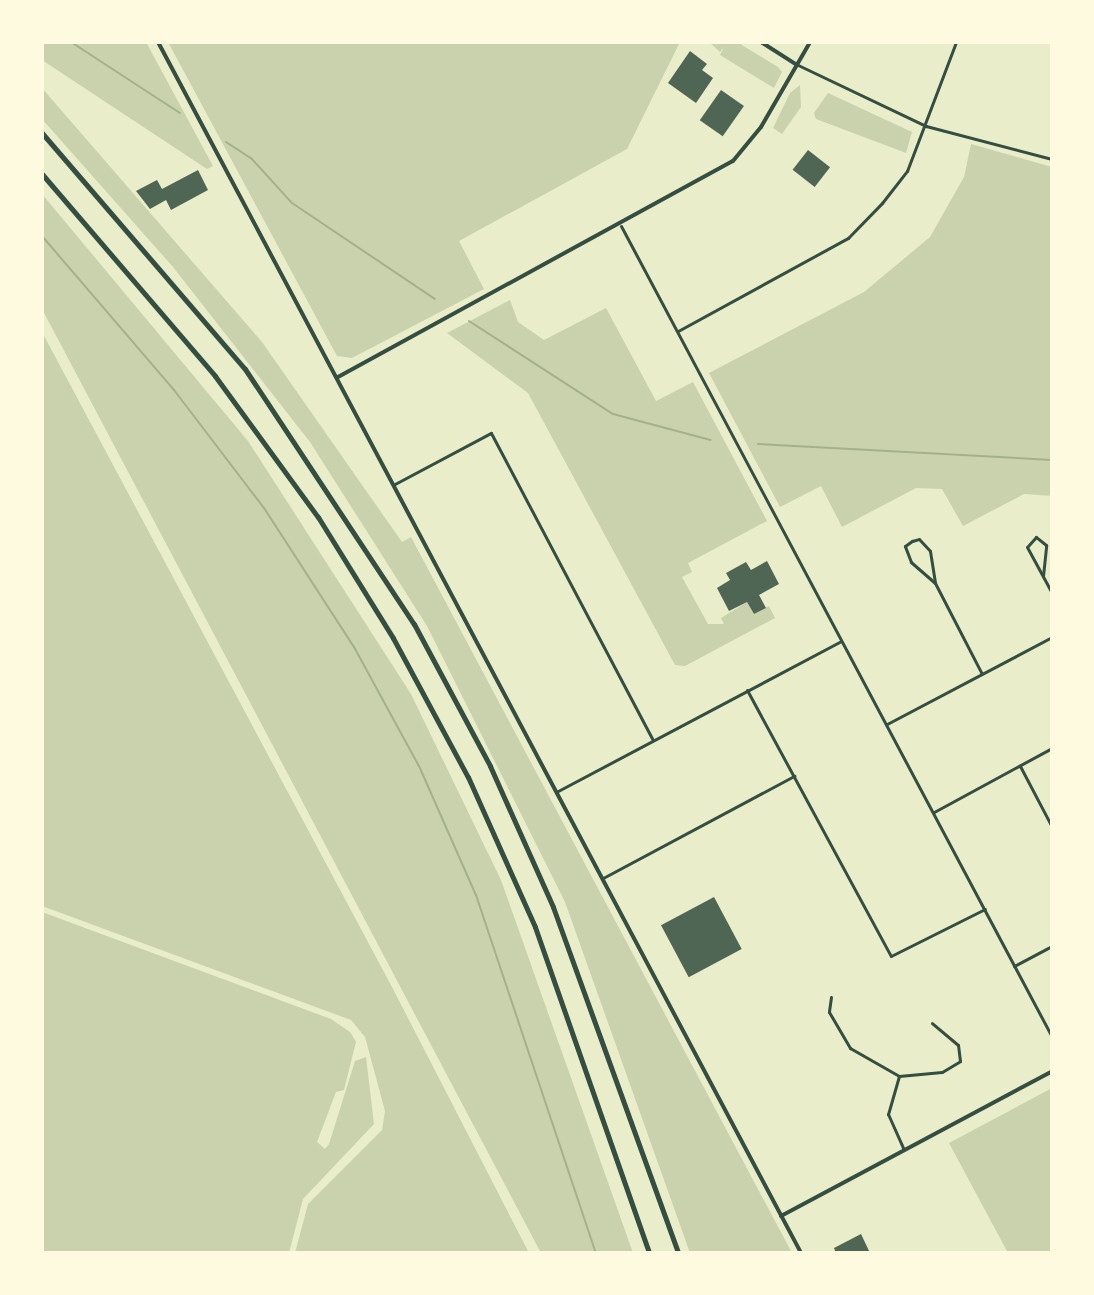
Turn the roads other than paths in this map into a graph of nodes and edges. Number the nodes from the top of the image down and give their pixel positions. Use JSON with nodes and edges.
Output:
{"nodes":[{"id":1,"x":158,"y":42,"type":"edge"},
{"id":2,"x":761,"y":42,"type":"edge"},
{"id":3,"x":810,"y":42,"type":"edge"},
{"id":4,"x":956,"y":42,"type":"edge"},
{"id":5,"x":797,"y":65,"type":"junction"},
{"id":6,"x":926,"y":126,"type":"junction"},
{"id":7,"x":42,"y":133,"type":"edge"},
{"id":8,"x":1052,"y":159,"type":"edge"},
{"id":9,"x":42,"y":174,"type":"edge"},
{"id":10,"x":621,"y":226,"type":"junction"},
{"id":11,"x":678,"y":331,"type":"junction"},
{"id":12,"x":338,"y":377,"type":"junction"},
{"id":13,"x":393,"y":485,"type":"junction"},
{"id":14,"x":1043,"y":576,"type":"junction"},
{"id":15,"x":935,"y":583,"type":"junction"},
{"id":16,"x":1052,"y":593,"type":"edge"},
{"id":17,"x":1052,"y":637,"type":"edge"},
{"id":18,"x":841,"y":641,"type":"junction"},
{"id":19,"x":982,"y":674,"type":"junction"},
{"id":20,"x":747,"y":690,"type":"junction"},
{"id":21,"x":887,"y":724,"type":"junction"},
{"id":22,"x":653,"y":740,"type":"junction"},
{"id":23,"x":1052,"y":748,"type":"edge"},
{"id":24,"x":1020,"y":766,"type":"junction"},
{"id":25,"x":794,"y":776,"type":"junction"},
{"id":26,"x":558,"y":791,"type":"junction"},
{"id":27,"x":934,"y":812,"type":"junction"},
{"id":28,"x":1052,"y":827,"type":"edge"},
{"id":29,"x":603,"y":878,"type":"junction"},
{"id":30,"x":985,"y":909,"type":"junction"},
{"id":31,"x":1052,"y":946,"type":"edge"},
{"id":32,"x":1014,"y":966,"type":"junction"},
{"id":33,"x":831,"y":997,"type":"dead end"},
{"id":34,"x":932,"y":1023,"type":"dead end"},
{"id":35,"x":1052,"y":1037,"type":"edge"},
{"id":36,"x":1052,"y":1071,"type":"edge"},
{"id":37,"x":899,"y":1076,"type":"junction"},
{"id":38,"x":904,"y":1150,"type":"junction"},
{"id":39,"x":781,"y":1216,"type":"junction"},
{"id":40,"x":650,"y":1253,"type":"edge"},
{"id":41,"x":678,"y":1253,"type":"edge"},
{"id":42,"x":801,"y":1253,"type":"edge"}],
"edges":[{"from":1,"to":12,"type":"street"},
{"from":2,"to":5,"type":"street"},
{"from":3,"to":5,"type":"street"},
{"from":4,"to":6,"type":"street"},
{"from":5,"to":6,"type":"street"},
{"from":5,"to":10,"type":"street"},
{"from":6,"to":8,"type":"street"},
{"from":6,"to":11,"type":"street"},
{"from":7,"to":41,"type":"main road"},
{"from":9,"to":40,"type":"main road"},
{"from":10,"to":11,"type":"street"},
{"from":10,"to":12,"type":"street"},
{"from":11,"to":18,"type":"street"},
{"from":12,"to":13,"type":"street"},
{"from":13,"to":22,"type":"street"},
{"from":13,"to":26,"type":"street"},
{"from":14,"to":14,"type":"street"},
{"from":14,"to":16,"type":"street"},
{"from":15,"to":15,"type":"street"},
{"from":15,"to":19,"type":"street"},
{"from":17,"to":19,"type":"street"},
{"from":18,"to":20,"type":"street"},
{"from":18,"to":21,"type":"street"},
{"from":19,"to":21,"type":"street"},
{"from":20,"to":22,"type":"street"},
{"from":20,"to":25,"type":"street"},
{"from":21,"to":27,"type":"street"},
{"from":22,"to":26,"type":"street"},
{"from":23,"to":24,"type":"street"},
{"from":24,"to":27,"type":"street"},
{"from":24,"to":28,"type":"street"},
{"from":25,"to":29,"type":"street"},
{"from":25,"to":30,"type":"street"},
{"from":26,"to":29,"type":"street"},
{"from":27,"to":30,"type":"street"},
{"from":29,"to":39,"type":"street"},
{"from":30,"to":32,"type":"street"},
{"from":31,"to":32,"type":"street"},
{"from":32,"to":35,"type":"street"},
{"from":33,"to":37,"type":"street"},
{"from":34,"to":37,"type":"street"},
{"from":36,"to":38,"type":"street"},
{"from":37,"to":38,"type":"street"},
{"from":38,"to":39,"type":"street"},
{"from":39,"to":42,"type":"street"}]}
